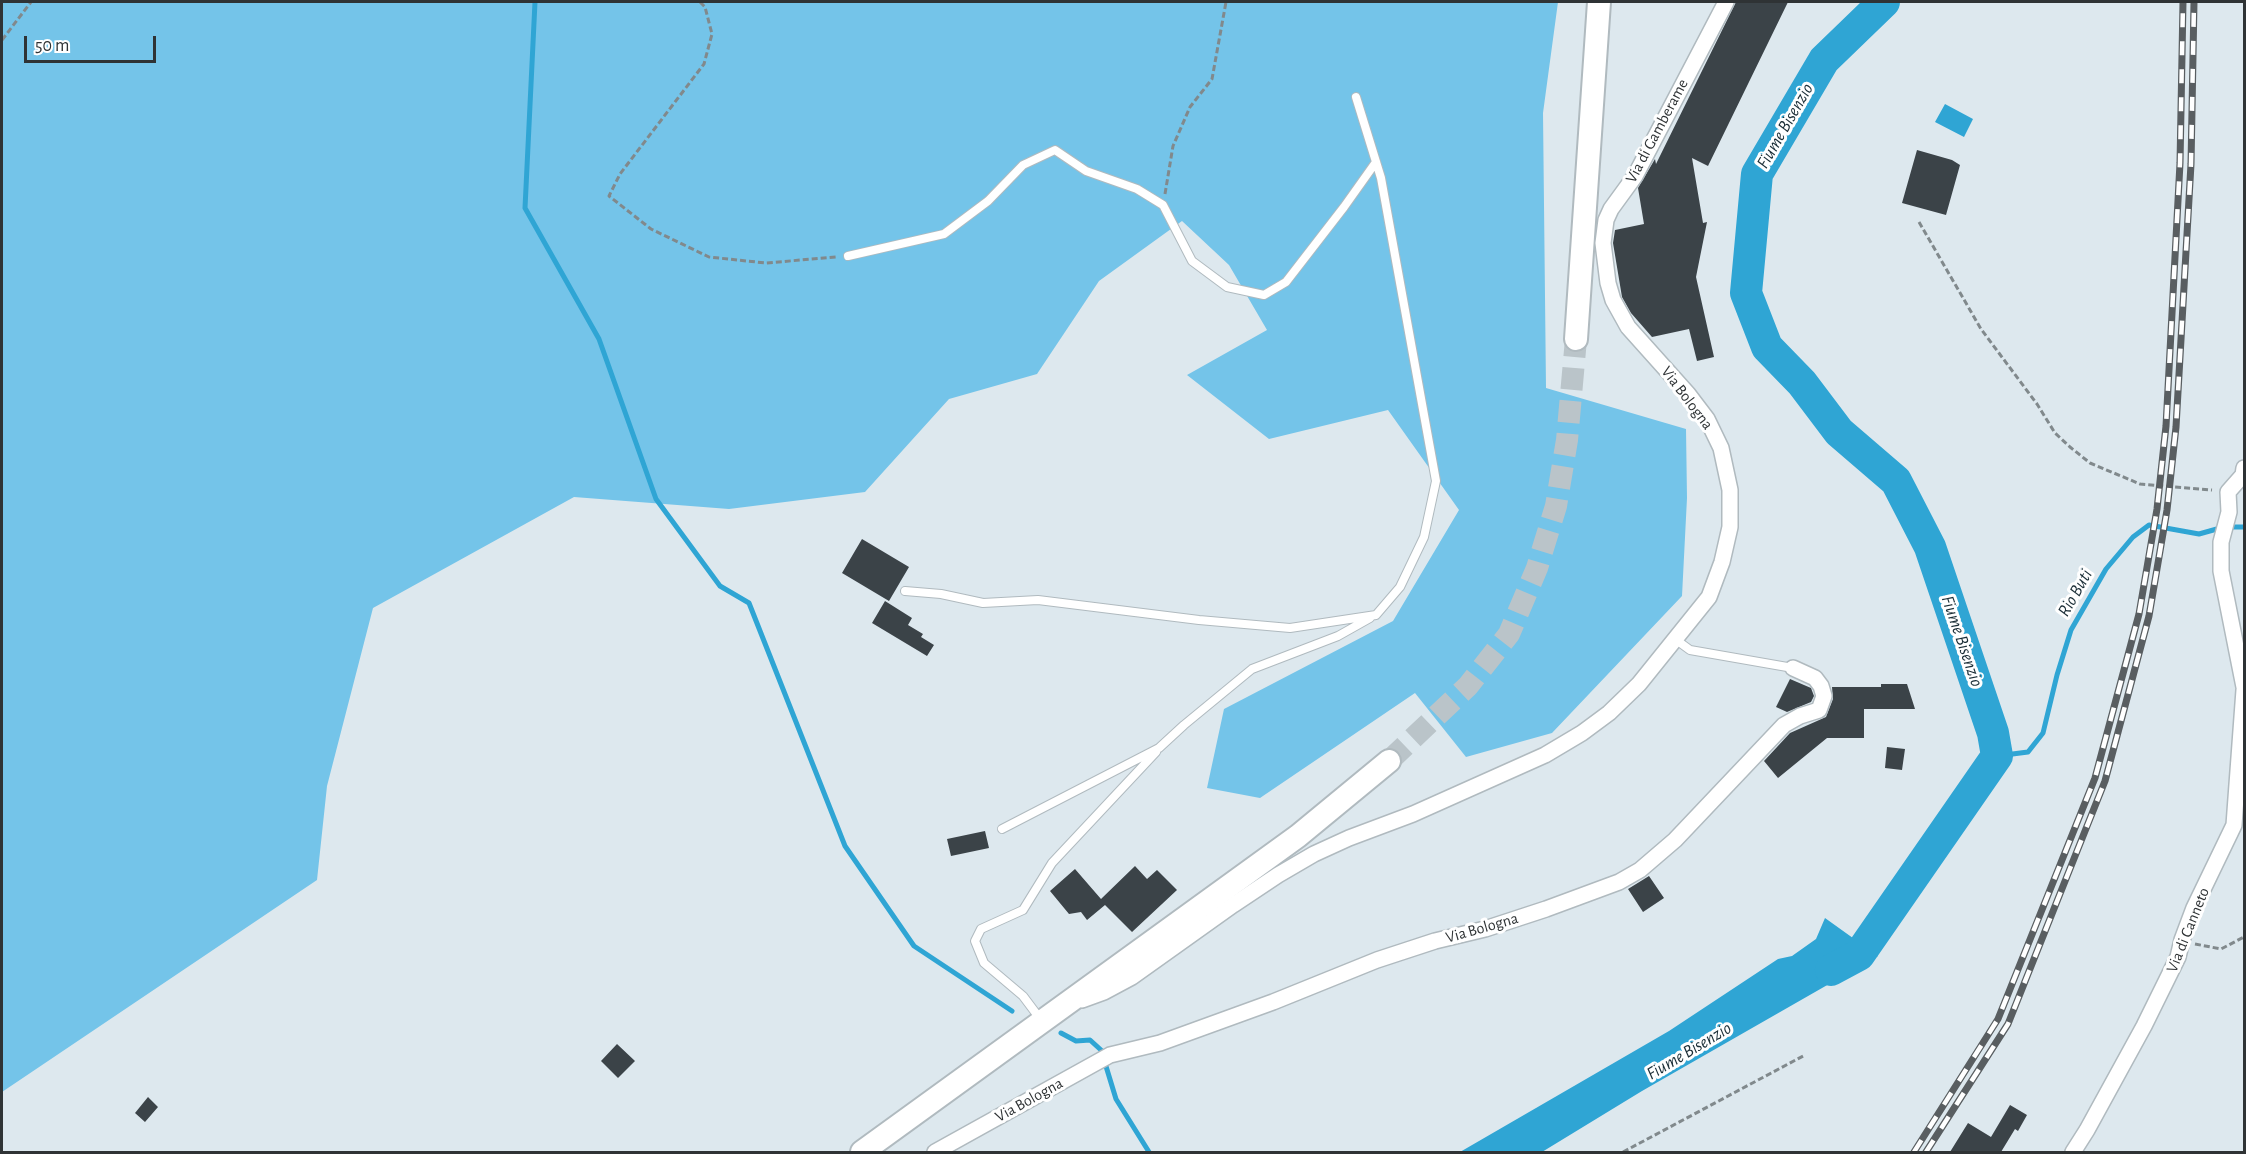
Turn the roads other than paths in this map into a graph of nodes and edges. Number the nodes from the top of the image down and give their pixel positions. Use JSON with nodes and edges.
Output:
{"nodes":[{"id":1,"x":1599,"y":2,"type":"edge"},
{"id":2,"x":1726,"y":2,"type":"edge"},
{"id":3,"x":1356,"y":97,"type":"dead end"},
{"id":4,"x":1376,"y":162,"type":"junction"},
{"id":5,"x":848,"y":256,"type":"road end"},
{"id":6,"x":1605,"y":265,"type":"joint"},
{"id":7,"x":1576,"y":339,"type":"tunnel mouth"},
{"id":8,"x":2244,"y":468,"type":"edge"},
{"id":9,"x":905,"y":591,"type":"dead end"},
{"id":10,"x":1376,"y":615,"type":"junction"},
{"id":11,"x":1675,"y":639,"type":"junction"},
{"id":12,"x":1792,"y":668,"type":"joint"},
{"id":13,"x":2244,"y":688,"type":"edge"},
{"id":14,"x":1159,"y":748,"type":"junction"},
{"id":15,"x":1389,"y":761,"type":"tunnel mouth"},
{"id":16,"x":1002,"y":830,"type":"dead end"},
{"id":17,"x":1062,"y":1008,"type":"junction"},
{"id":18,"x":1042,"y":1022,"type":"junction"},
{"id":19,"x":862,"y":1152,"type":"edge"},
{"id":20,"x":934,"y":1152,"type":"edge"},
{"id":21,"x":2073,"y":1152,"type":"edge"}],
"edges":[{"from":1,"to":7,"type":"main road"},
{"from":2,"to":6,"type":"street","name":"Via di Gamberame"},
{"from":3,"to":4,"type":"lane"},
{"from":4,"to":5,"type":"lane"},
{"from":4,"to":10,"type":"lane"},
{"from":6,"to":11,"type":"street","name":"Via Bologna"},
{"from":8,"to":13,"type":"street","name":"Via di Canneto"},
{"from":9,"to":10,"type":"lane"},
{"from":10,"to":14,"type":"lane"},
{"from":11,"to":12,"type":"lane","name":"Via Bologna"},
{"from":11,"to":17,"type":"street","name":"Via Bologna"},
{"from":12,"to":20,"type":"street","name":"Via Bologna"},
{"from":13,"to":21,"type":"street","name":"Via di Canneto"},
{"from":14,"to":16,"type":"lane"},
{"from":14,"to":18,"type":"lane"},
{"from":15,"to":17,"type":"main road","name":"Via Bologna"},
{"from":17,"to":18,"type":"main road","name":"Via Bologna"},
{"from":18,"to":19,"type":"main road","name":"Via Bologna"}]}
